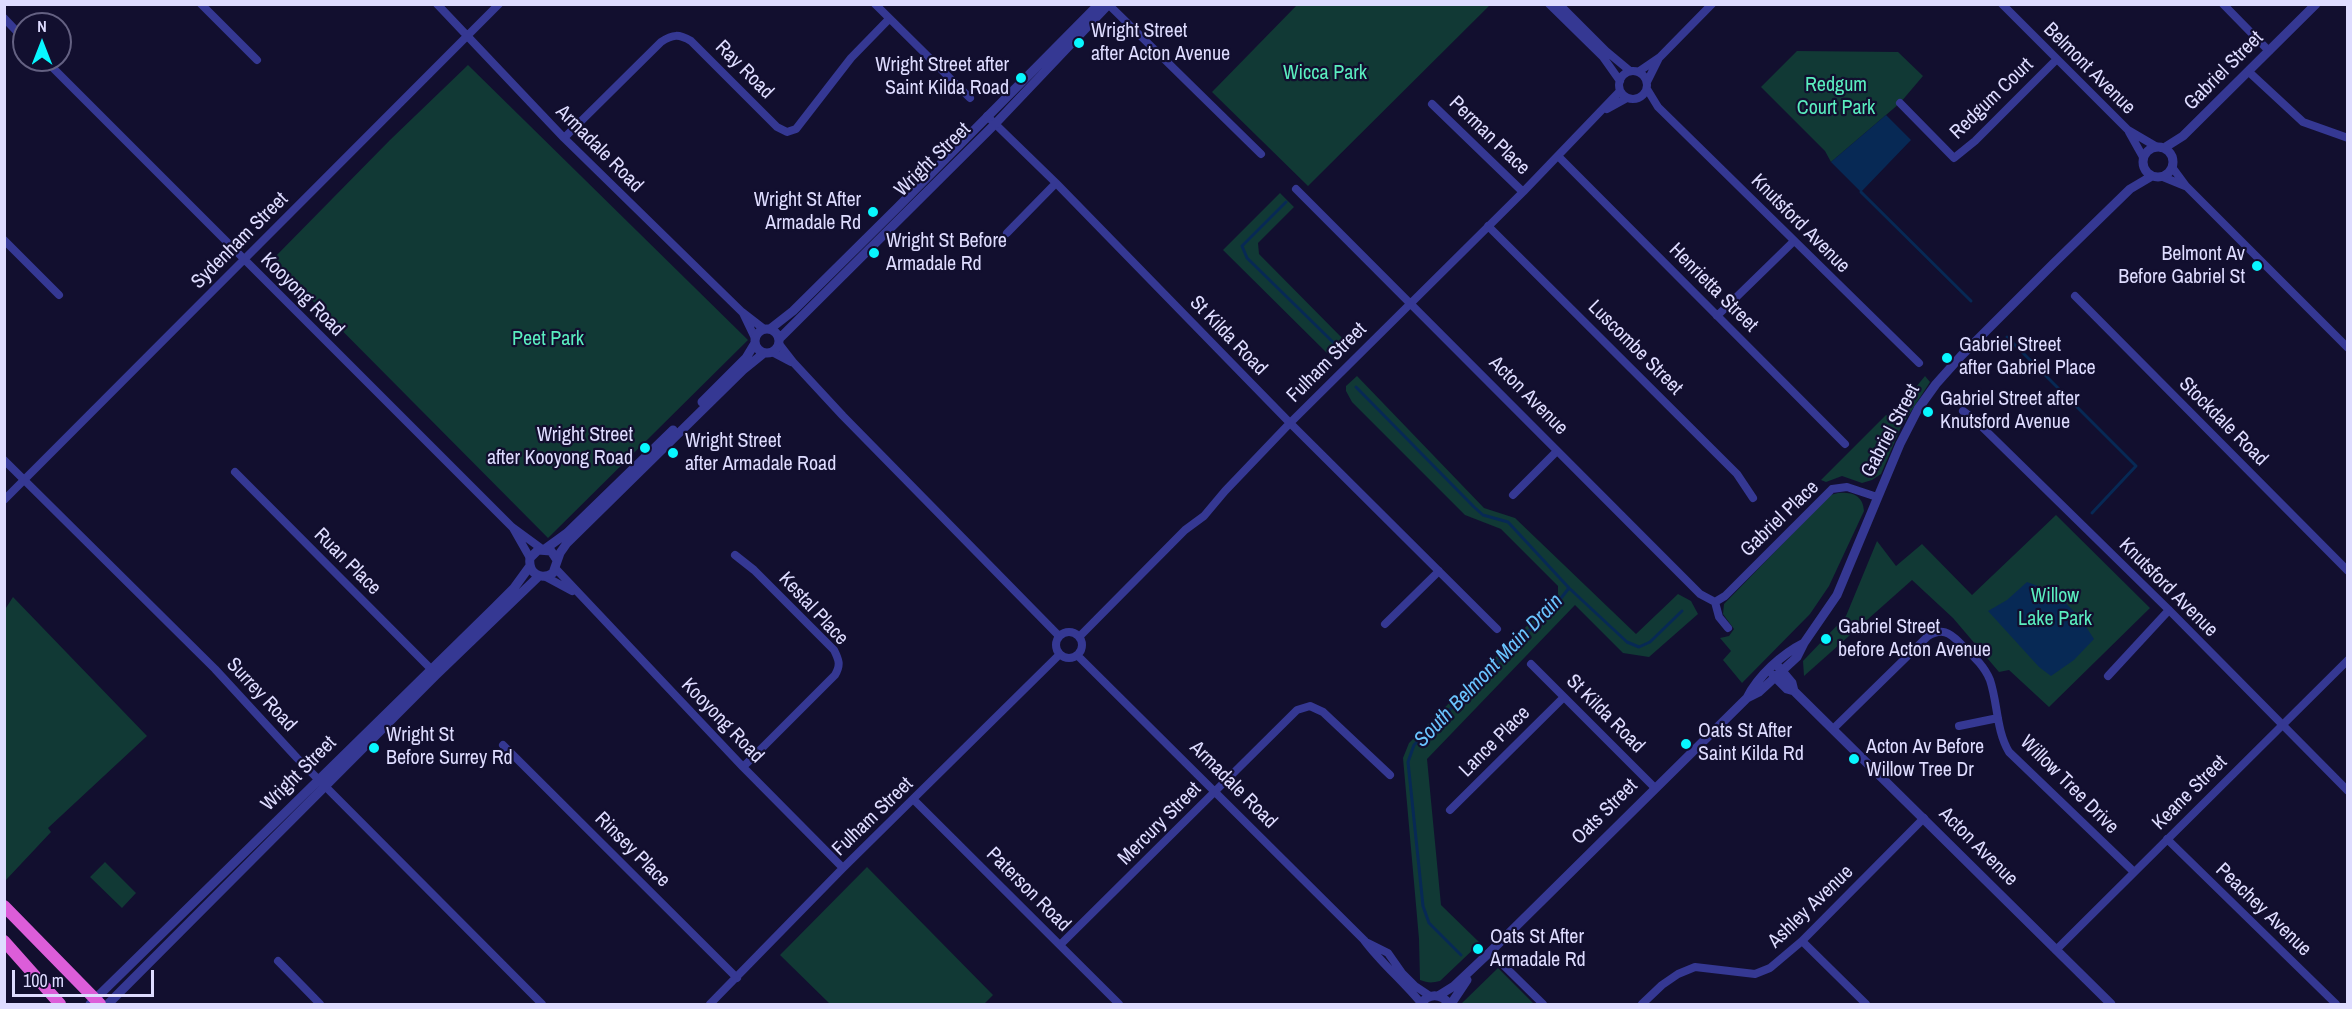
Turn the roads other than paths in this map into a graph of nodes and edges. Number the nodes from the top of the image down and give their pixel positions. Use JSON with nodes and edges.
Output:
{"nodes":[{"id":1,"x":201,"y":4,"type":"edge"},
{"id":2,"x":437,"y":4,"type":"edge"},
{"id":3,"x":499,"y":4,"type":"edge"},
{"id":4,"x":875,"y":4,"type":"edge"},
{"id":5,"x":1099,"y":4,"type":"edge"},
{"id":6,"x":1550,"y":4,"type":"edge"},
{"id":7,"x":1559,"y":4,"type":"edge"},
{"id":8,"x":1712,"y":4,"type":"edge"},
{"id":9,"x":2002,"y":4,"type":"edge"},
{"id":10,"x":2223,"y":4,"type":"edge"},
{"id":11,"x":2316,"y":4,"type":"edge"},
{"id":12,"x":1109,"y":5,"type":"edge"},
{"id":13,"x":890,"y":19,"type":"junction"},
{"id":14,"x":468,"y":36,"type":"junction"},
{"id":15,"x":2269,"y":51,"type":"junction"},
{"id":16,"x":1660,"y":57,"type":"junction"},
{"id":17,"x":2057,"y":59,"type":"junction"},
{"id":18,"x":257,"y":60,"type":"dead end"},
{"id":19,"x":57,"y":72,"type":"edge"},
{"id":20,"x":1634,"y":72,"type":"junction"},
{"id":21,"x":2249,"y":72,"type":"junction"},
{"id":22,"x":1620,"y":81,"type":"junction"},
{"id":23,"x":1647,"y":86,"type":"junction"},
{"id":24,"x":1620,"y":91,"type":"junction"},
{"id":25,"x":970,"y":98,"type":"dead end"},
{"id":26,"x":1627,"y":98,"type":"junction"},
{"id":27,"x":1640,"y":98,"type":"junction"},
{"id":28,"x":1432,"y":104,"type":"dead end"},
{"id":29,"x":1900,"y":104,"type":"dead end"},
{"id":30,"x":1658,"y":107,"type":"junction"},
{"id":31,"x":1601,"y":113,"type":"junction"},
{"id":32,"x":987,"y":116,"type":"junction"},
{"id":33,"x":995,"y":124,"type":"junction"},
{"id":34,"x":2128,"y":130,"type":"junction"},
{"id":35,"x":2183,"y":136,"type":"junction"},
{"id":36,"x":564,"y":138,"type":"junction"},
{"id":37,"x":2348,"y":138,"type":"edge"},
{"id":38,"x":2160,"y":148,"type":"junction"},
{"id":39,"x":1261,"y":154,"type":"dead end"},
{"id":40,"x":1558,"y":156,"type":"junction"},
{"id":41,"x":2143,"y":162,"type":"junction"},
{"id":42,"x":2172,"y":162,"type":"junction"},
{"id":43,"x":2152,"y":176,"type":"junction"},
{"id":44,"x":2163,"y":177,"type":"junction"},
{"id":45,"x":1056,"y":183,"type":"junction"},
{"id":46,"x":2186,"y":186,"type":"junction"},
{"id":47,"x":1296,"y":189,"type":"dead end"},
{"id":48,"x":2130,"y":189,"type":"junction"},
{"id":49,"x":1522,"y":192,"type":"junction"},
{"id":50,"x":1488,"y":226,"type":"junction"},
{"id":51,"x":1007,"y":233,"type":"dead end"},
{"id":52,"x":4,"y":240,"type":"edge"},
{"id":53,"x":1794,"y":241,"type":"junction"},
{"id":54,"x":244,"y":261,"type":"junction"},
{"id":55,"x":59,"y":295,"type":"dead end"},
{"id":56,"x":2075,"y":296,"type":"dead end"},
{"id":57,"x":1410,"y":304,"type":"junction"},
{"id":58,"x":742,"y":312,"type":"junction"},
{"id":59,"x":1718,"y":316,"type":"junction"},
{"id":60,"x":767,"y":329,"type":"junction"},
{"id":61,"x":755,"y":340,"type":"junction"},
{"id":62,"x":779,"y":341,"type":"junction"},
{"id":63,"x":2348,"y":348,"type":"edge"},
{"id":64,"x":768,"y":352,"type":"junction"},
{"id":65,"x":793,"y":362,"type":"junction"},
{"id":66,"x":1919,"y":363,"type":"dead end"},
{"id":67,"x":1963,"y":411,"type":"dead end"},
{"id":68,"x":1290,"y":423,"type":"junction"},
{"id":69,"x":1845,"y":444,"type":"dead end"},
{"id":70,"x":1557,"y":451,"type":"junction"},
{"id":71,"x":4,"y":460,"type":"edge"},
{"id":72,"x":235,"y":472,"type":"dead end"},
{"id":73,"x":25,"y":480,"type":"junction"},
{"id":74,"x":1512,"y":495,"type":"dead end"},
{"id":75,"x":1877,"y":497,"type":"junction"},
{"id":76,"x":1753,"y":498,"type":"dead end"},
{"id":77,"x":4,"y":500,"type":"edge"},
{"id":78,"x":512,"y":527,"type":"junction"},
{"id":79,"x":544,"y":549,"type":"junction"},
{"id":80,"x":735,"y":555,"type":"dead end"},
{"id":81,"x":530,"y":562,"type":"junction"},
{"id":82,"x":556,"y":565,"type":"junction"},
{"id":83,"x":1439,"y":571,"type":"junction"},
{"id":84,"x":2348,"y":571,"type":"edge"},
{"id":85,"x":543,"y":576,"type":"junction"},
{"id":86,"x":578,"y":595,"type":"junction"},
{"id":87,"x":1715,"y":602,"type":"junction"},
{"id":88,"x":2169,"y":610,"type":"junction"},
{"id":89,"x":1384,"y":624,"type":"dead end"},
{"id":90,"x":1728,"y":628,"type":"dead end"},
{"id":91,"x":1497,"y":629,"type":"dead end"},
{"id":92,"x":1059,"y":636,"type":"junction"},
{"id":93,"x":1079,"y":637,"type":"junction"},
{"id":94,"x":1060,"y":654,"type":"junction"},
{"id":95,"x":1077,"y":655,"type":"junction"},
{"id":96,"x":2348,"y":660,"type":"edge"},
{"id":97,"x":1531,"y":664,"type":"dead end"},
{"id":98,"x":1775,"y":671,"type":"junction"},
{"id":99,"x":433,"y":672,"type":"junction"},
{"id":100,"x":2108,"y":676,"type":"dead end"},
{"id":101,"x":1564,"y":697,"type":"junction"},
{"id":102,"x":1998,"y":718,"type":"junction"},
{"id":103,"x":1959,"y":726,"type":"dead end"},
{"id":104,"x":2281,"y":726,"type":"junction"},
{"id":105,"x":1833,"y":729,"type":"junction"},
{"id":106,"x":503,"y":745,"type":"dead end"},
{"id":107,"x":743,"y":767,"type":"junction"},
{"id":108,"x":1390,"y":775,"type":"dead end"},
{"id":109,"x":322,"y":783,"type":"junction"},
{"id":110,"x":1655,"y":788,"type":"junction"},
{"id":111,"x":1216,"y":791,"type":"junction"},
{"id":112,"x":2348,"y":791,"type":"edge"},
{"id":113,"x":914,"y":800,"type":"junction"},
{"id":114,"x":1450,"y":810,"type":"dead end"},
{"id":115,"x":1924,"y":818,"type":"junction"},
{"id":116,"x":2167,"y":839,"type":"junction"},
{"id":117,"x":843,"y":868,"type":"junction"},
{"id":118,"x":2134,"y":872,"type":"junction"},
{"id":119,"x":4,"y":906,"type":"edge"},
{"id":120,"x":1364,"y":940,"type":"junction"},
{"id":121,"x":4,"y":941,"type":"edge"},
{"id":122,"x":1802,"y":941,"type":"junction"},
{"id":123,"x":1060,"y":945,"type":"junction"},
{"id":124,"x":2056,"y":950,"type":"junction"},
{"id":125,"x":1490,"y":952,"type":"junction"},
{"id":126,"x":278,"y":961,"type":"dead end"},
{"id":127,"x":737,"y":978,"type":"junction"},
{"id":128,"x":1434,"y":996,"type":"junction"},
{"id":129,"x":98,"y":1003,"type":"edge"},
{"id":130,"x":1421,"y":1004,"type":"edge"},
{"id":131,"x":60,"y":1005,"type":"edge"},
{"id":132,"x":320,"y":1005,"type":"edge"},
{"id":133,"x":542,"y":1005,"type":"edge"},
{"id":134,"x":710,"y":1005,"type":"edge"},
{"id":135,"x":1119,"y":1005,"type":"edge"},
{"id":136,"x":1450,"y":1005,"type":"edge"},
{"id":137,"x":1543,"y":1005,"type":"edge"},
{"id":138,"x":1642,"y":1005,"type":"edge"},
{"id":139,"x":1866,"y":1005,"type":"edge"},
{"id":140,"x":2111,"y":1005,"type":"edge"},
{"id":141,"x":2336,"y":1005,"type":"edge"}],
"edges":[{"from":1,"to":18,"type":"street"},
{"from":2,"to":14,"type":"street","name":"Armadale Road"},
{"from":3,"to":14,"type":"street","name":"Sydenham Street"},
{"from":4,"to":13,"type":"street"},
{"from":5,"to":32,"type":"street","name":"Wright Street"},
{"from":6,"to":22,"type":"street"},
{"from":7,"to":20,"type":"street"},
{"from":8,"to":16,"type":"street"},
{"from":9,"to":17,"type":"street","name":"Belmont Avenue"},
{"from":10,"to":15,"type":"street"},
{"from":11,"to":15,"type":"street","name":"Gabriel Street"},
{"from":12,"to":33,"type":"street","name":"Wright Street"},
{"from":12,"to":39,"type":"street"},
{"from":13,"to":25,"type":"street"},
{"from":13,"to":36,"type":"street","name":"Ray Road"},
{"from":14,"to":36,"type":"street","name":"Armadale Road"},
{"from":14,"to":54,"type":"street","name":"Sydenham Street"},
{"from":15,"to":21,"type":"street","name":"Gabriel Street"},
{"from":16,"to":20,"type":"street"},
{"from":16,"to":23,"type":"street"},
{"from":17,"to":29,"type":"street","name":"Redgum Court"},
{"from":17,"to":34,"type":"street","name":"Belmont Avenue"},
{"from":19,"to":54,"type":"street","name":"Kooyong Road"},
{"from":20,"to":22,"type":"street"},
{"from":20,"to":23,"type":"street"},
{"from":21,"to":35,"type":"street","name":"Gabriel Street"},
{"from":21,"to":37,"type":"street"},
{"from":22,"to":24,"type":"street"},
{"from":23,"to":27,"type":"street"},
{"from":23,"to":30,"type":"street","name":"Knutsford Avenue"},
{"from":24,"to":26,"type":"street"},
{"from":24,"to":31,"type":"street","name":"Fulham Street"},
{"from":26,"to":27,"type":"street","name":"Fulham Street"},
{"from":26,"to":31,"type":"street","name":"Fulham Street"},
{"from":27,"to":30,"type":"street","name":"Knutsford Avenue"},
{"from":28,"to":49,"type":"street","name":"Perman Place"},
{"from":30,"to":53,"type":"street","name":"Knutsford Avenue"},
{"from":31,"to":40,"type":"street","name":"Fulham Street"},
{"from":32,"to":33,"type":"street","name":"St Kilda Road"},
{"from":32,"to":60,"type":"street","name":"Wright Street"},
{"from":33,"to":45,"type":"street","name":"St Kilda Road"},
{"from":33,"to":62,"type":"street","name":"Wright Street"},
{"from":34,"to":38,"type":"street","name":"Belmont Avenue"},
{"from":34,"to":41,"type":"street","name":"Belmont Avenue"},
{"from":35,"to":38,"type":"street","name":"Gabriel Street"},
{"from":35,"to":42,"type":"street","name":"Gabriel Street"},
{"from":36,"to":58,"type":"street","name":"Armadale Road"},
{"from":38,"to":41,"type":"street"},
{"from":38,"to":42,"type":"street"},
{"from":40,"to":49,"type":"street","name":"Fulham Street"},
{"from":40,"to":59,"type":"street","name":"Henrietta Street"},
{"from":41,"to":43,"type":"street"},
{"from":41,"to":48,"type":"street","name":"Gabriel Street"},
{"from":42,"to":44,"type":"street"},
{"from":42,"to":46,"type":"street"},
{"from":43,"to":44,"type":"street"},
{"from":43,"to":48,"type":"street","name":"Gabriel Street"},
{"from":44,"to":46,"type":"street"},
{"from":45,"to":51,"type":"street"},
{"from":45,"to":68,"type":"street","name":"St Kilda Road"},
{"from":46,"to":63,"type":"street"},
{"from":47,"to":57,"type":"street","name":"Acton Avenue"},
{"from":48,"to":75,"type":"street","name":"Gabriel Street"},
{"from":49,"to":50,"type":"street","name":"Fulham Street"},
{"from":50,"to":57,"type":"street","name":"Fulham Street"},
{"from":50,"to":76,"type":"street","name":"Luscombe Street"},
{"from":52,"to":55,"type":"street"},
{"from":53,"to":59,"type":"street"},
{"from":53,"to":66,"type":"street","name":"Knutsford Avenue"},
{"from":54,"to":73,"type":"street","name":"Sydenham Street"},
{"from":54,"to":78,"type":"street","name":"Kooyong Road"},
{"from":56,"to":84,"type":"street","name":"Stockdale Road"},
{"from":57,"to":68,"type":"street","name":"Fulham Street"},
{"from":57,"to":70,"type":"street","name":"Acton Avenue"},
{"from":58,"to":60,"type":"street","name":"Armadale Road"},
{"from":58,"to":61,"type":"street","name":"Armadale Road"},
{"from":59,"to":69,"type":"street","name":"Henrietta Street"},
{"from":60,"to":61,"type":"street"},
{"from":60,"to":62,"type":"street"},
{"from":61,"to":64,"type":"street"},
{"from":61,"to":79,"type":"street"},
{"from":62,"to":64,"type":"street"},
{"from":62,"to":65,"type":"street"},
{"from":64,"to":65,"type":"street"},
{"from":64,"to":82,"type":"street"},
{"from":65,"to":92,"type":"street"},
{"from":67,"to":88,"type":"street","name":"Knutsford Avenue"},
{"from":68,"to":83,"type":"street","name":"St Kilda Road"},
{"from":68,"to":93,"type":"street","name":"Fulham Street"},
{"from":70,"to":74,"type":"street"},
{"from":70,"to":87,"type":"street","name":"Acton Avenue"},
{"from":71,"to":73,"type":"street","name":"Surrey Road"},
{"from":72,"to":99,"type":"street","name":"Ruan Place"},
{"from":73,"to":77,"type":"street","name":"Sydenham Street"},
{"from":73,"to":109,"type":"street","name":"Surrey Road"},
{"from":75,"to":87,"type":"street","name":"Gabriel Place"},
{"from":75,"to":98,"type":"street","name":"Gabriel Street"},
{"from":78,"to":79,"type":"street","name":"Kooyong Road"},
{"from":78,"to":81,"type":"street","name":"Kooyong Road"},
{"from":79,"to":81,"type":"street"},
{"from":79,"to":82,"type":"street"},
{"from":80,"to":107,"type":"street","name":"Kestal Place"},
{"from":81,"to":85,"type":"street"},
{"from":81,"to":99,"type":"street","name":"Wright Street"},
{"from":82,"to":85,"type":"street"},
{"from":82,"to":86,"type":"street","name":"Kooyong Road"},
{"from":83,"to":89,"type":"street"},
{"from":83,"to":91,"type":"street","name":"St Kilda Road"},
{"from":85,"to":86,"type":"street","name":"Kooyong Road"},
{"from":85,"to":99,"type":"street","name":"Wright Street"},
{"from":86,"to":107,"type":"street","name":"Kooyong Road"},
{"from":87,"to":90,"type":"street","name":"Acton Avenue"},
{"from":88,"to":100,"type":"street"},
{"from":88,"to":104,"type":"street","name":"Knutsford Avenue"},
{"from":92,"to":93,"type":"street"},
{"from":92,"to":94,"type":"street"},
{"from":93,"to":95,"type":"street"},
{"from":94,"to":95,"type":"street"},
{"from":94,"to":113,"type":"street","name":"Fulham Street"},
{"from":95,"to":111,"type":"street","name":"Armadale Road"},
{"from":96,"to":104,"type":"street","name":"Keane Street"},
{"from":97,"to":101,"type":"street","name":"St Kilda Road"},
{"from":98,"to":105,"type":"street","name":"Acton Avenue"},
{"from":98,"to":110,"type":"street","name":"Oats Street"},
{"from":99,"to":109,"type":"street","name":"Wright Street"},
{"from":101,"to":110,"type":"street","name":"St Kilda Road"},
{"from":101,"to":114,"type":"street","name":"Lance Place"},
{"from":102,"to":103,"type":"street"},
{"from":102,"to":105,"type":"street","name":"Willow Tree Drive"},
{"from":102,"to":118,"type":"street","name":"Willow Tree Drive"},
{"from":104,"to":112,"type":"street","name":"Knutsford Avenue"},
{"from":104,"to":116,"type":"street","name":"Keane Street"},
{"from":105,"to":115,"type":"street","name":"Acton Avenue"},
{"from":106,"to":127,"type":"street","name":"Rinsey Place"},
{"from":107,"to":117,"type":"street","name":"Kooyong Road"},
{"from":108,"to":111,"type":"street","name":"Mercury Street"},
{"from":109,"to":129,"type":"street","name":"Wright Street"},
{"from":109,"to":133,"type":"street","name":"Surrey Road"},
{"from":110,"to":125,"type":"street","name":"Oats Street"},
{"from":111,"to":120,"type":"street","name":"Armadale Road"},
{"from":111,"to":123,"type":"street","name":"Mercury Street"},
{"from":113,"to":117,"type":"street","name":"Fulham Street"},
{"from":113,"to":123,"type":"street","name":"Paterson Road"},
{"from":115,"to":122,"type":"street","name":"Ashley Avenue"},
{"from":115,"to":124,"type":"street","name":"Acton Avenue"},
{"from":116,"to":118,"type":"street","name":"Keane Street"},
{"from":116,"to":141,"type":"street","name":"Peachey Avenue"},
{"from":117,"to":127,"type":"street","name":"Fulham Street"},
{"from":118,"to":124,"type":"street","name":"Keane Street"},
{"from":119,"to":129,"type":"highway"},
{"from":120,"to":128,"type":"street","name":"Armadale Road"},
{"from":120,"to":130,"type":"street","name":"Armadale Road"},
{"from":121,"to":131,"type":"highway"},
{"from":122,"to":138,"type":"street","name":"Ashley Avenue"},
{"from":122,"to":139,"type":"street"},
{"from":123,"to":135,"type":"street","name":"Paterson Road"},
{"from":124,"to":140,"type":"street","name":"Acton Avenue"},
{"from":125,"to":128,"type":"street","name":"Oats Street"},
{"from":125,"to":136,"type":"street","name":"Oats Street"},
{"from":125,"to":137,"type":"street"},
{"from":126,"to":132,"type":"street"},
{"from":127,"to":134,"type":"street","name":"Fulham Street"},
{"from":128,"to":130,"type":"street","name":"Oats Street"},
{"from":128,"to":136,"type":"street"}]}
